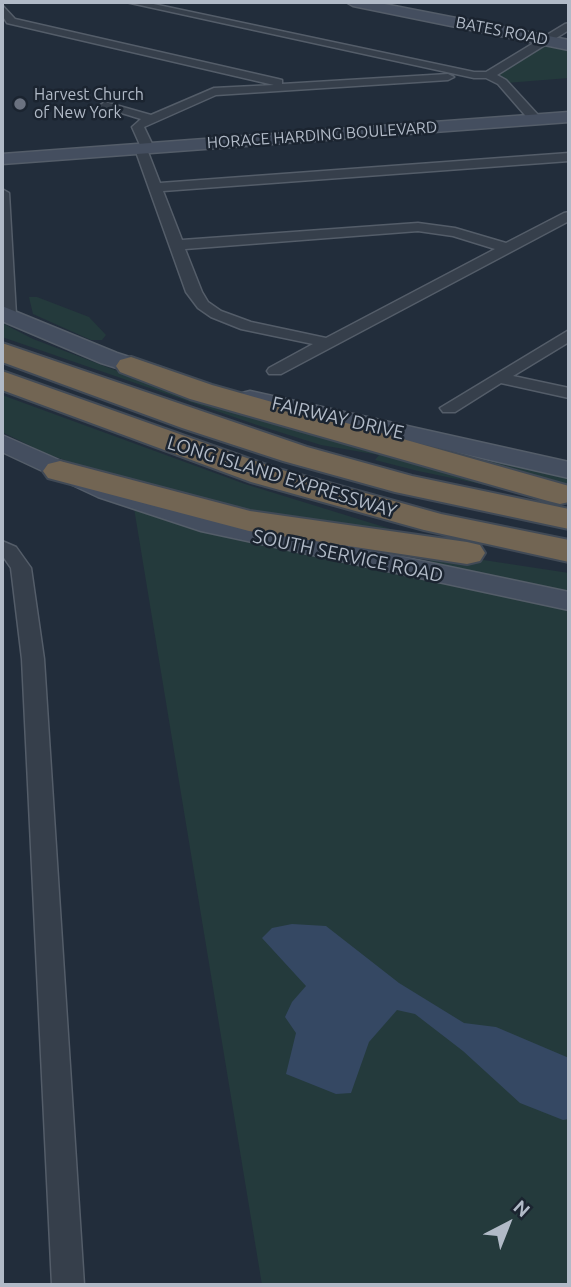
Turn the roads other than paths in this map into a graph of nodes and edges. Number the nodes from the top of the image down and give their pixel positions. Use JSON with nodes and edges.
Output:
{"nodes":[{"id":1,"x":131,"y":2,"type":"edge"},
{"id":2,"x":353,"y":2,"type":"edge"},
{"id":3,"x":208,"y":6,"type":"dead end"},
{"id":4,"x":2,"y":8,"type":"edge"},
{"id":5,"x":188,"y":14,"type":"junction"},
{"id":6,"x":569,"y":26,"type":"edge"},
{"id":7,"x":547,"y":40,"type":"junction"},
{"id":8,"x":569,"y":45,"type":"edge"},
{"id":9,"x":474,"y":75,"type":"junction"},
{"id":10,"x":488,"y":75,"type":"junction"},
{"id":11,"x":255,"y":77,"type":"junction"},
{"id":12,"x":300,"y":87,"type":"junction"},
{"id":13,"x":214,"y":93,"type":"junction"},
{"id":14,"x":105,"y":106,"type":"dead end"},
{"id":15,"x":569,"y":117,"type":"edge"},
{"id":16,"x":150,"y":118,"type":"junction"},
{"id":17,"x":535,"y":119,"type":"junction"},
{"id":18,"x":145,"y":148,"type":"junction"},
{"id":19,"x":569,"y":157,"type":"edge"},
{"id":20,"x":2,"y":159,"type":"edge"},
{"id":21,"x":157,"y":187,"type":"junction"},
{"id":22,"x":2,"y":193,"type":"edge"},
{"id":23,"x":569,"y":216,"type":"edge"},
{"id":24,"x":178,"y":245,"type":"junction"},
{"id":25,"x":507,"y":248,"type":"junction"},
{"id":26,"x":5,"y":314,"type":"edge"},
{"id":27,"x":569,"y":335,"type":"edge"},
{"id":28,"x":329,"y":343,"type":"junction"},
{"id":29,"x":2,"y":352,"type":"edge"},
{"id":30,"x":120,"y":362,"type":"junction"},
{"id":31,"x":275,"y":371,"type":"dead end"},
{"id":32,"x":499,"y":378,"type":"junction"},
{"id":33,"x":2,"y":380,"type":"edge"},
{"id":34,"x":569,"y":393,"type":"edge"},
{"id":35,"x":449,"y":408,"type":"dead end"},
{"id":36,"x":2,"y":443,"type":"edge"},
{"id":37,"x":569,"y":470,"type":"edge"},
{"id":38,"x":60,"y":471,"type":"junction"},
{"id":39,"x":569,"y":497,"type":"edge"},
{"id":40,"x":569,"y":519,"type":"edge"},
{"id":41,"x":2,"y":547,"type":"edge"},
{"id":42,"x":569,"y":551,"type":"edge"},
{"id":43,"x":569,"y":568,"type":"edge"},
{"id":44,"x":569,"y":601,"type":"edge"},
{"id":45,"x":68,"y":1285,"type":"edge"}],
"edges":[{"from":1,"to":5,"type":"street"},
{"from":2,"to":7,"type":"main road","name":"BATES ROAD"},
{"from":3,"to":5,"type":"street"},
{"from":4,"to":11,"type":"street"},
{"from":5,"to":9,"type":"street"},
{"from":6,"to":7,"type":"street"},
{"from":7,"to":8,"type":"main road","name":"BATES ROAD"},
{"from":7,"to":10,"type":"street"},
{"from":9,"to":10,"type":"street"},
{"from":9,"to":12,"type":"street"},
{"from":10,"to":17,"type":"street"},
{"from":11,"to":12,"type":"street"},
{"from":11,"to":13,"type":"street"},
{"from":12,"to":13,"type":"street"},
{"from":13,"to":16,"type":"street"},
{"from":14,"to":16,"type":"street"},
{"from":15,"to":17,"type":"main road","name":"HORACE HARDING BOULEVARD"},
{"from":16,"to":18,"type":"street"},
{"from":17,"to":18,"type":"main road","name":"HORACE HARDING BOULEVARD"},
{"from":18,"to":20,"type":"main road","name":"HORACE HARDING BOULEVARD"},
{"from":18,"to":21,"type":"street"},
{"from":19,"to":21,"type":"street"},
{"from":21,"to":24,"type":"street"},
{"from":22,"to":26,"type":"street"},
{"from":23,"to":25,"type":"street"},
{"from":24,"to":25,"type":"street"},
{"from":24,"to":28,"type":"street"},
{"from":25,"to":28,"type":"street"},
{"from":26,"to":30,"type":"main road","name":"FAIRWAY DRIVE"},
{"from":27,"to":32,"type":"street"},
{"from":28,"to":31,"type":"street"},
{"from":29,"to":40,"type":"highway","name":"LONG ISLAND EXPRESSWAY"},
{"from":30,"to":37,"type":"main road","name":"FAIRWAY DRIVE"},
{"from":30,"to":39,"type":"highway"},
{"from":32,"to":34,"type":"street"},
{"from":32,"to":35,"type":"street"},
{"from":33,"to":42,"type":"highway","name":"LONG ISLAND EXPRESSWAY"},
{"from":36,"to":38,"type":"main road","name":"SOUTH SERVICE ROAD"},
{"from":38,"to":43,"type":"highway"},
{"from":38,"to":44,"type":"main road","name":"SOUTH SERVICE ROAD"},
{"from":41,"to":45,"type":"street"}]}
